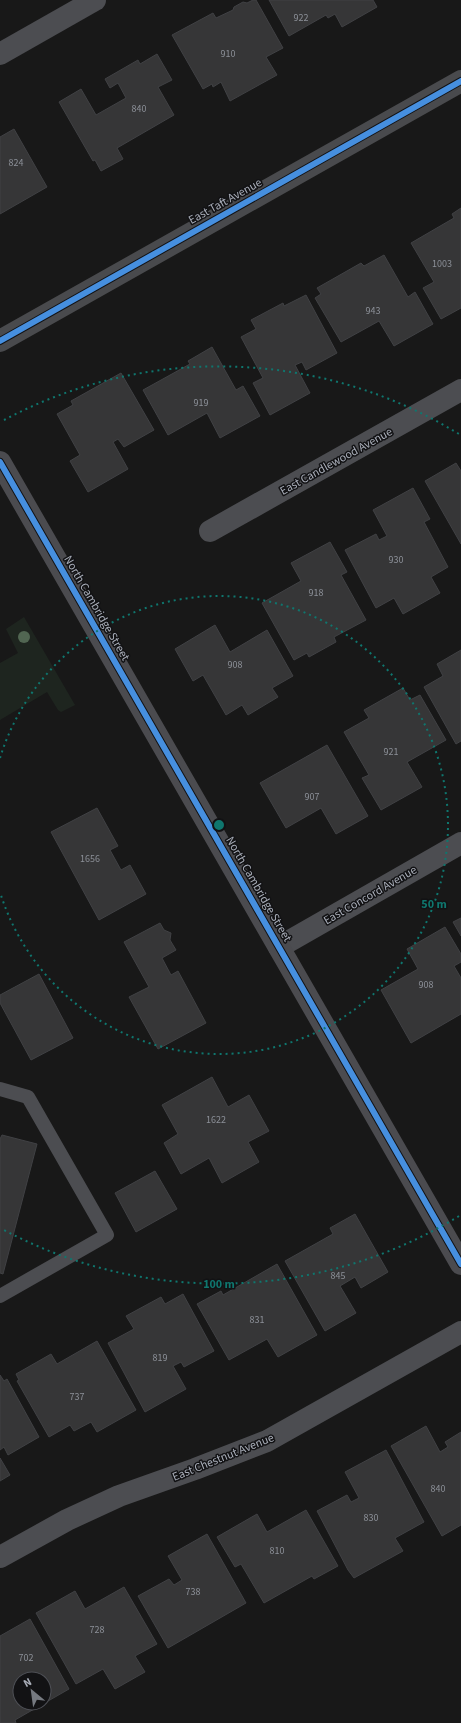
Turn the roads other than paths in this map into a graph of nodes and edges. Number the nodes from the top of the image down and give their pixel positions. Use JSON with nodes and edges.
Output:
{"nodes":[{"id":1,"x":95,"y":0,"type":"edge"},
{"id":2,"x":0,"y":54,"type":"edge"},
{"id":3,"x":461,"y":81,"type":"edge"},
{"id":4,"x":0,"y":341,"type":"edge"},
{"id":5,"x":461,"y":390,"type":"edge"},
{"id":6,"x":0,"y":462,"type":"edge"},
{"id":7,"x":210,"y":531,"type":"dead end"},
{"id":8,"x":461,"y":843,"type":"edge"},
{"id":9,"x":279,"y":947,"type":"junction"},
{"id":10,"x":0,"y":1089,"type":"edge"},
{"id":11,"x":461,"y":1264,"type":"edge"},
{"id":12,"x":0,"y":1296,"type":"edge"},
{"id":13,"x":461,"y":1332,"type":"edge"},
{"id":14,"x":0,"y":1557,"type":"edge"}],
"edges":[{"from":1,"to":2,"type":"street"},
{"from":3,"to":4,"type":"main road","name":"East Taft Avenue"},
{"from":5,"to":7,"type":"street","name":"East Candlewood Avenue"},
{"from":6,"to":9,"type":"street","name":"North Cambridge Street"},
{"from":8,"to":9,"type":"street","name":"East Concord Avenue"},
{"from":9,"to":11,"type":"street","name":"North Cambridge Street"},
{"from":10,"to":12,"type":"lane"},
{"from":13,"to":14,"type":"street","name":"East Chestnut Avenue"}]}
